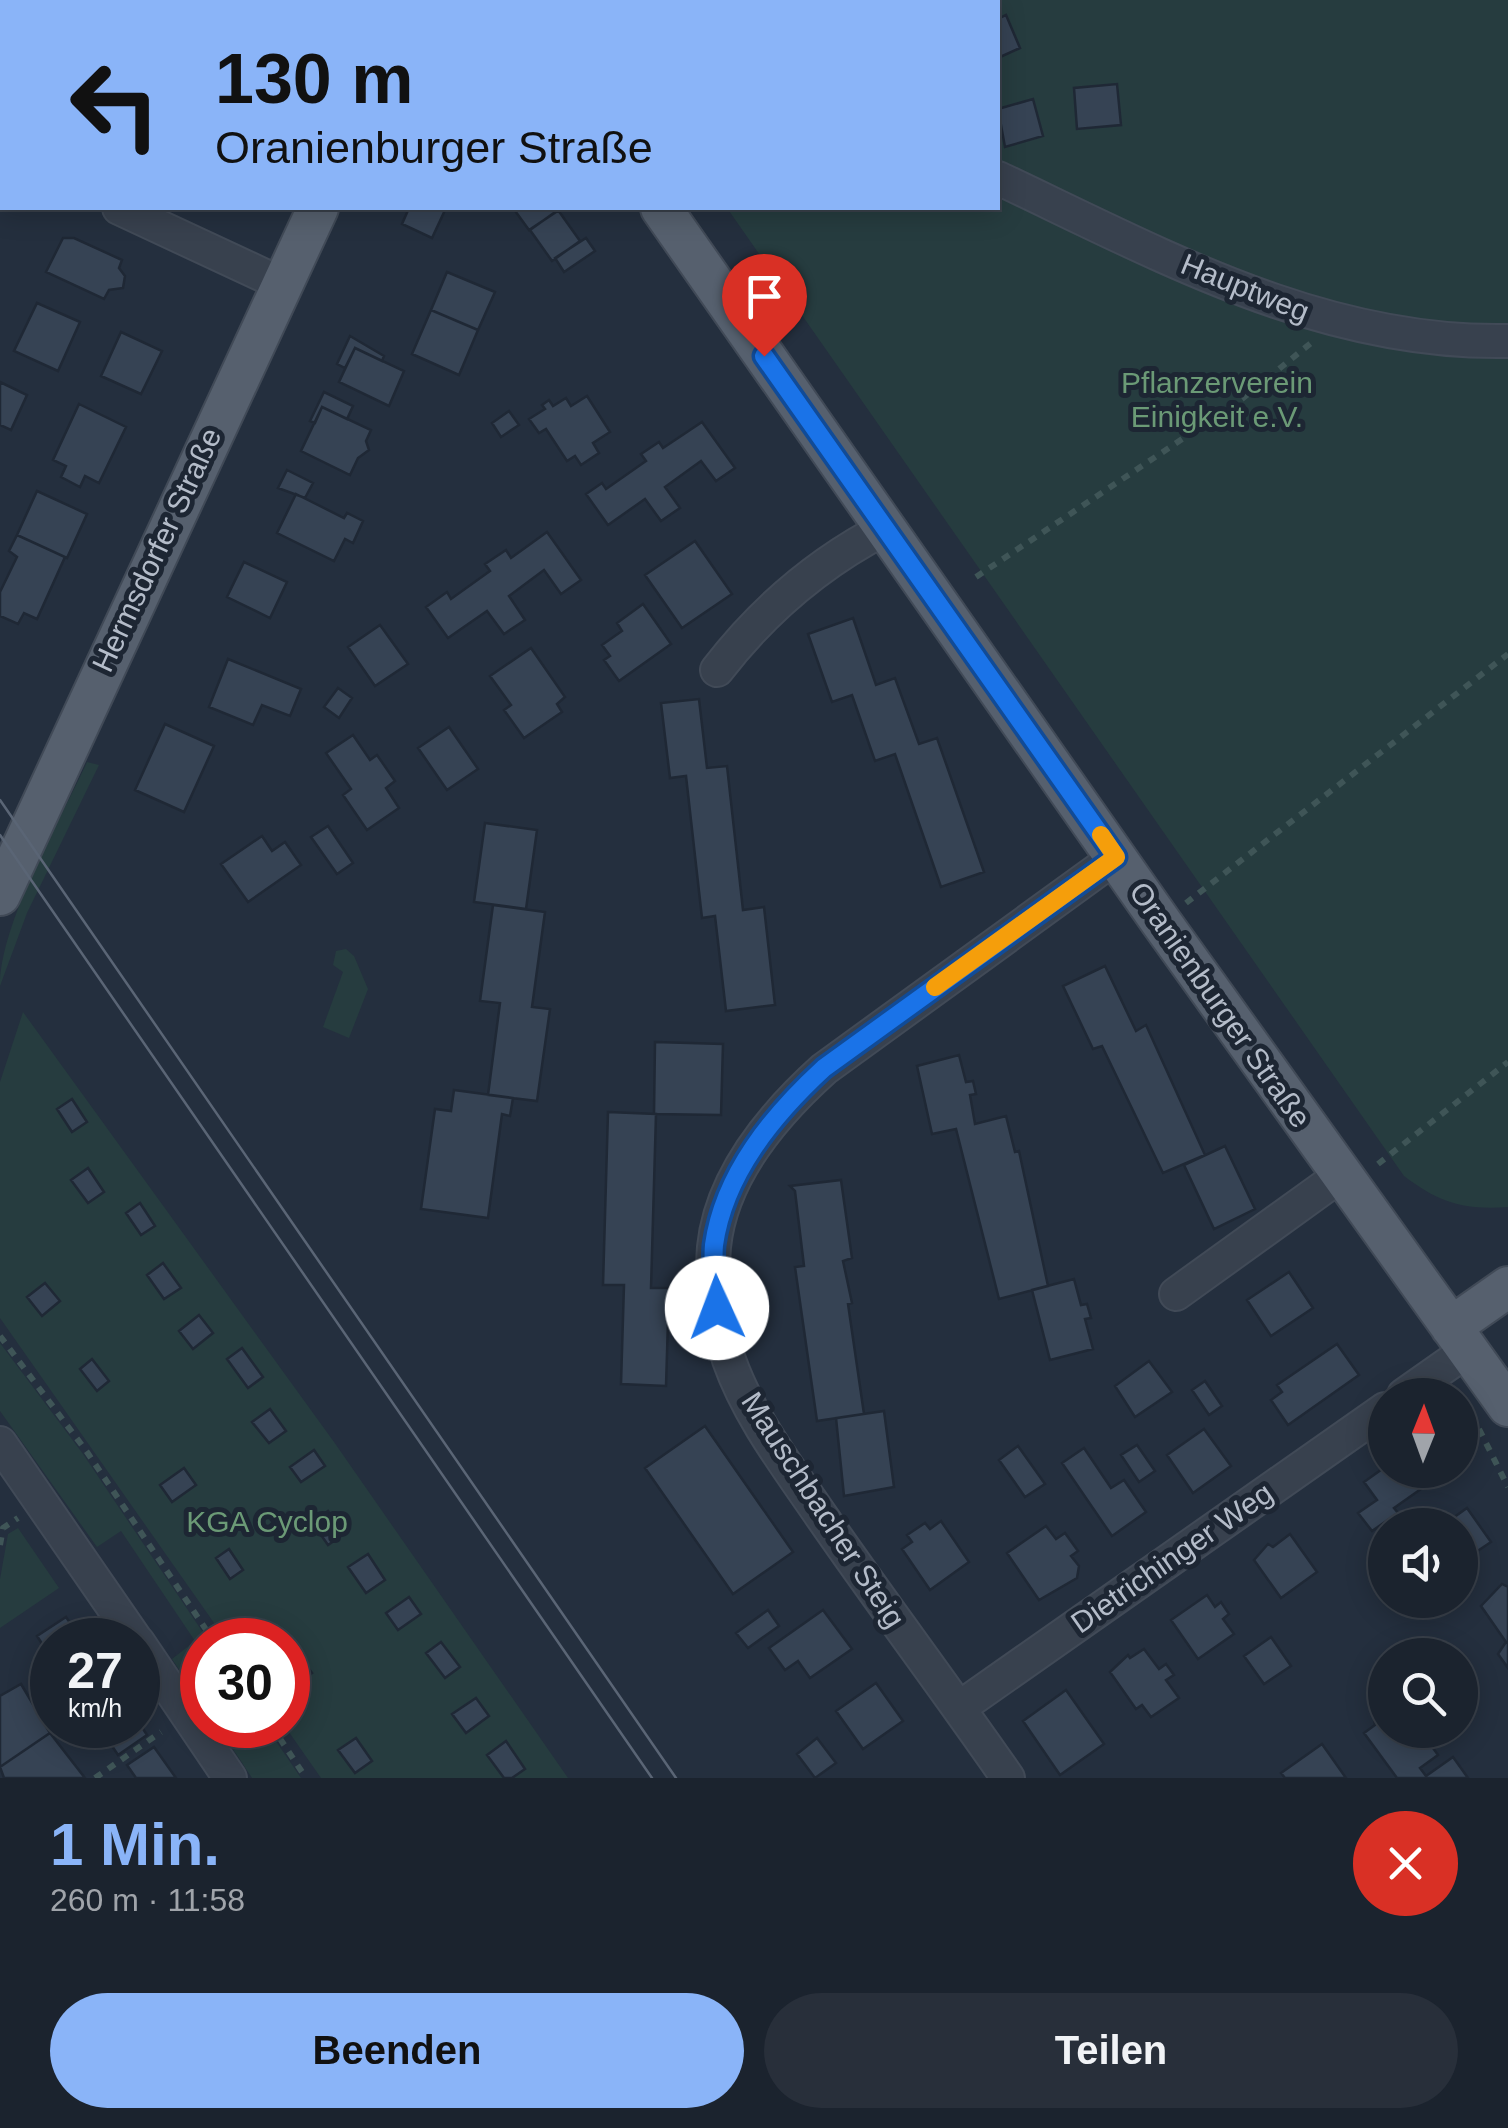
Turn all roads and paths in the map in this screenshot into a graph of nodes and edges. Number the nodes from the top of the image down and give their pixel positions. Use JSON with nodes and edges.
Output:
{"nodes":[{"id":1,"x":1000,"y":179,"type":"edge"},
{"id":2,"x":122,"y":210,"type":"edge"},
{"id":3,"x":317,"y":210,"type":"edge"},
{"id":4,"x":661,"y":210,"type":"edge"},
{"id":5,"x":282,"y":284,"type":"junction"},
{"id":6,"x":1338,"y":322,"type":"junction"},
{"id":7,"x":1508,"y":342,"type":"edge"},
{"id":8,"x":886,"y":528,"type":"junction"},
{"id":9,"x":976,"y":577,"type":"dead end"},
{"id":10,"x":1508,"y":654,"type":"edge"},
{"id":11,"x":717,"y":670,"type":"dead end"},
{"id":12,"x":1116,"y":857,"type":"junction"},
{"id":13,"x":0,"y":895,"type":"edge"},
{"id":14,"x":1162,"y":922,"type":"junction"},
{"id":15,"x":1508,"y":1062,"type":"edge"},
{"id":16,"x":1345,"y":1180,"type":"junction"},
{"id":17,"x":1508,"y":1287,"type":"edge"},
{"id":18,"x":1176,"y":1294,"type":"dead end"},
{"id":19,"x":0,"y":1336,"type":"edge"},
{"id":20,"x":1459,"y":1339,"type":"junction"},
{"id":21,"x":1421,"y":1378,"type":"edge"},
{"id":22,"x":1508,"y":1406,"type":"edge"},
{"id":23,"x":1368,"y":1421,"type":"edge"},
{"id":24,"x":0,"y":1443,"type":"edge"},
{"id":25,"x":19,"y":1518,"type":"dead end"},
{"id":26,"x":0,"y":1545,"type":"edge"},
{"id":27,"x":121,"y":1618,"type":"edge"},
{"id":28,"x":199,"y":1618,"type":"edge"},
{"id":29,"x":160,"y":1675,"type":"edge"},
{"id":30,"x":959,"y":1708,"type":"junction"},
{"id":31,"x":162,"y":1731,"type":"dead end"},
{"id":32,"x":286,"y":1748,"type":"edge"},
{"id":33,"x":95,"y":1778,"type":"edge"},
{"id":34,"x":230,"y":1778,"type":"edge"},
{"id":35,"x":306,"y":1778,"type":"edge"},
{"id":36,"x":1008,"y":1778,"type":"edge"}],
"edges":[{"from":1,"to":6,"type":"street","name":"Hauptweg"},
{"from":2,"to":5,"type":"street"},
{"from":3,"to":5,"type":"main road","name":"Hermsdorfer Straße"},
{"from":4,"to":8,"type":"main road","name":"Oranienburger Straße"},
{"from":5,"to":13,"type":"main road","name":"Hermsdorfer Straße"},
{"from":6,"to":7,"type":"street","name":"Hauptweg"},
{"from":6,"to":9,"type":"path"},
{"from":8,"to":11,"type":"street"},
{"from":8,"to":12,"type":"main road","name":"Oranienburger Straße"},
{"from":10,"to":14,"type":"path"},
{"from":12,"to":14,"type":"main road","name":"Oranienburger Straße"},
{"from":12,"to":30,"type":"street","name":"Mauschbacher Steig"},
{"from":14,"to":16,"type":"main road","name":"Oranienburger Straße"},
{"from":15,"to":16,"type":"path"},
{"from":16,"to":18,"type":"street"},
{"from":16,"to":20,"type":"main road","name":"Oranienburger Straße"},
{"from":17,"to":20,"type":"main road"},
{"from":19,"to":28,"type":"path"},
{"from":20,"to":21,"type":"street"},
{"from":20,"to":22,"type":"main road","name":"Oranienburger Straße"},
{"from":23,"to":30,"type":"street","name":"Dietrichinger Weg"},
{"from":24,"to":27,"type":"street"},
{"from":25,"to":26,"type":"path"},
{"from":29,"to":34,"type":"street"},
{"from":30,"to":36,"type":"street","name":"Mauschbacher Steig"},
{"from":31,"to":33,"type":"path"},
{"from":32,"to":35,"type":"path"}]}
